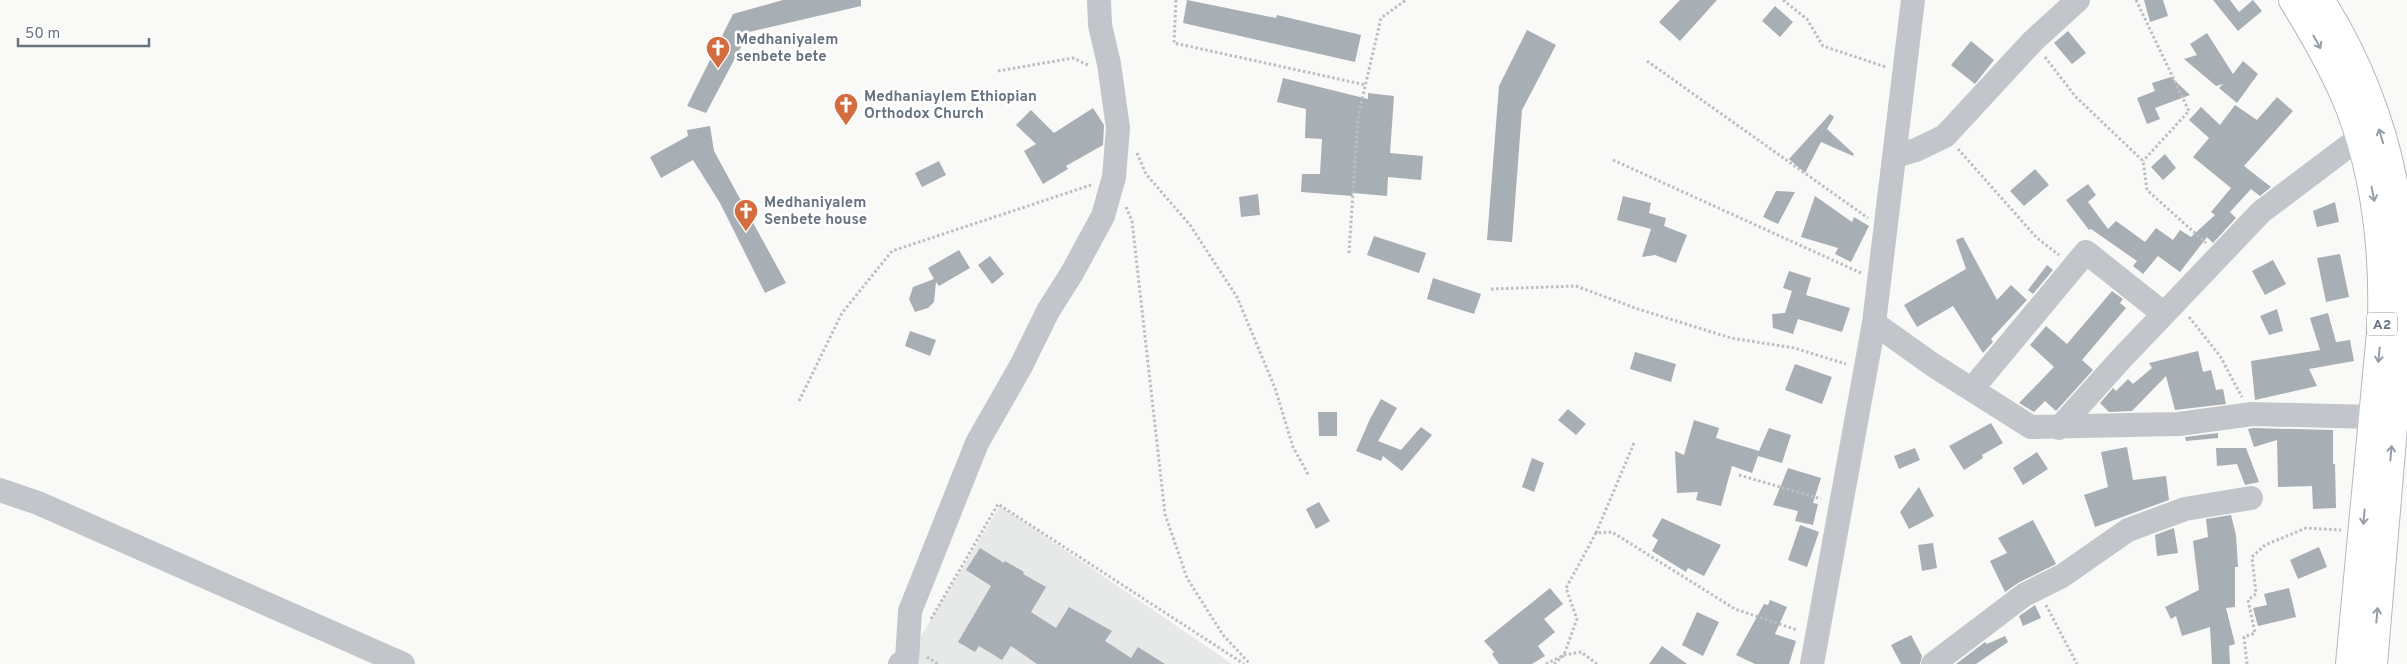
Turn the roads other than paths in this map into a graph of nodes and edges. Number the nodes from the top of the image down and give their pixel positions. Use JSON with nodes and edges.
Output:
{"nodes":[{"id":1,"x":1099,"y":0,"type":"edge"},
{"id":2,"x":1913,"y":0,"type":"edge"},
{"id":3,"x":2078,"y":0,"type":"edge"},
{"id":4,"x":2293,"y":0,"type":"edge"},
{"id":5,"x":2320,"y":0,"type":"edge"},
{"id":6,"x":2359,"y":138,"type":"junction"},
{"id":7,"x":1895,"y":156,"type":"junction"},
{"id":8,"x":2170,"y":308,"type":"junction"},
{"id":9,"x":1874,"y":323,"type":"junction"},
{"id":10,"x":1972,"y":390,"type":"junction"},
{"id":11,"x":2374,"y":417,"type":"junction"},
{"id":12,"x":2059,"y":428,"type":"junction"},
{"id":13,"x":0,"y":490,"type":"edge"},
{"id":14,"x":2250,"y":498,"type":"dead end"},
{"id":15,"x":403,"y":664,"type":"edge"},
{"id":16,"x":900,"y":664,"type":"edge"},
{"id":17,"x":1812,"y":664,"type":"edge"},
{"id":18,"x":1933,"y":664,"type":"edge"},
{"id":19,"x":2350,"y":664,"type":"edge"},
{"id":20,"x":2373,"y":664,"type":"edge"}],
"edges":[{"from":1,"to":16,"type":"street"},
{"from":2,"to":7,"type":"street"},
{"from":3,"to":7,"type":"street"},
{"from":4,"to":6,"type":"highway","number":"A2","one_way":true},
{"from":20,"to":5,"type":"highway","number":"A2","one_way":true},
{"from":6,"to":8,"type":"street"},
{"from":6,"to":11,"type":"highway","number":"A2","one_way":true},
{"from":7,"to":9,"type":"street"},
{"from":8,"to":10,"type":"street"},
{"from":8,"to":12,"type":"street"},
{"from":9,"to":10,"type":"street"},
{"from":9,"to":17,"type":"street"},
{"from":10,"to":12,"type":"street"},
{"from":11,"to":12,"type":"street"},
{"from":11,"to":19,"type":"highway","number":"A2","one_way":true},
{"from":13,"to":15,"type":"street"},
{"from":14,"to":18,"type":"street"}]}
